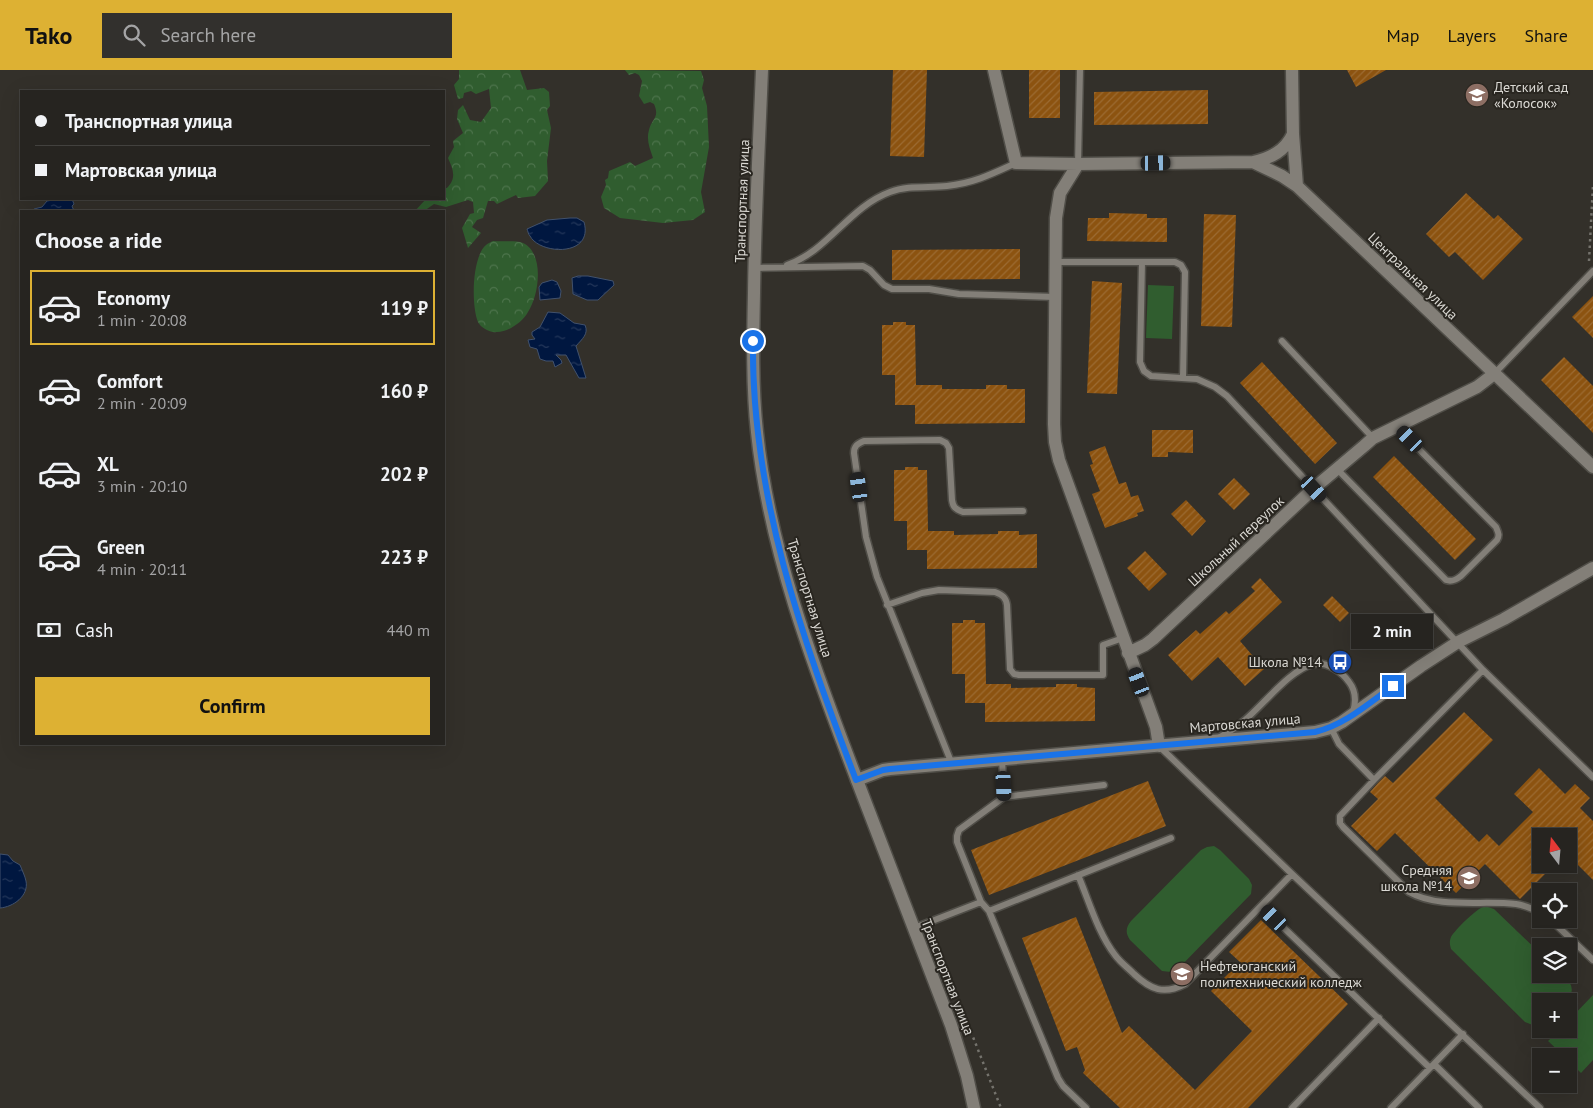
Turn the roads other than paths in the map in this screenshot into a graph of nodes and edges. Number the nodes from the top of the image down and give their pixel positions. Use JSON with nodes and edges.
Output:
{"nodes":[{"id":1,"x":762,"y":70,"type":"edge"},
{"id":2,"x":994,"y":70,"type":"edge"},
{"id":3,"x":1080,"y":70,"type":"edge"},
{"id":4,"x":1292,"y":70,"type":"edge"},
{"id":5,"x":1293,"y":134,"type":"junction"},
{"id":6,"x":1016,"y":162,"type":"junction"},
{"id":7,"x":1253,"y":162,"type":"junction"},
{"id":8,"x":1078,"y":164,"type":"junction"},
{"id":9,"x":1296,"y":186,"type":"junction"},
{"id":10,"x":1055,"y":262,"type":"junction"},
{"id":11,"x":1142,"y":262,"type":"junction"},
{"id":12,"x":781,"y":267,"type":"junction"},
{"id":13,"x":754,"y":268,"type":"junction"},
{"id":14,"x":1591,"y":273,"type":"edge"},
{"id":15,"x":1055,"y":297,"type":"junction"},
{"id":16,"x":1282,"y":341,"type":"dead end"},
{"id":17,"x":1494,"y":374,"type":"junction"},
{"id":18,"x":1183,"y":378,"type":"junction"},
{"id":19,"x":1398,"y":427,"type":"junction"},
{"id":20,"x":1373,"y":438,"type":"junction"},
{"id":21,"x":1593,"y":467,"type":"edge"},
{"id":22,"x":1337,"y":469,"type":"junction"},
{"id":23,"x":1314,"y":489,"type":"junction"},
{"id":24,"x":1023,"y":511,"type":"dead end"},
{"id":25,"x":1593,"y":568,"type":"edge"},
{"id":26,"x":887,"y":605,"type":"junction"},
{"id":27,"x":1123,"y":638,"type":"junction"},
{"id":28,"x":1458,"y":642,"type":"junction"},
{"id":29,"x":1128,"y":652,"type":"junction"},
{"id":30,"x":1483,"y":670,"type":"junction"},
{"id":31,"x":1352,"y":715,"type":"junction"},
{"id":32,"x":1331,"y":728,"type":"junction"},
{"id":33,"x":1215,"y":741,"type":"junction"},
{"id":34,"x":1159,"y":746,"type":"junction"},
{"id":35,"x":1002,"y":760,"type":"junction"},
{"id":36,"x":952,"y":764,"type":"junction"},
{"id":37,"x":1593,"y":777,"type":"edge"},
{"id":38,"x":856,"y":780,"type":"junction"},
{"id":39,"x":1374,"y":780,"type":"junction"},
{"id":40,"x":1104,"y":785,"type":"dead end"},
{"id":41,"x":1004,"y":797,"type":"junction"},
{"id":42,"x":1171,"y":838,"type":"dead end"},
{"id":43,"x":1292,"y":874,"type":"junction"},
{"id":44,"x":1078,"y":875,"type":"junction"},
{"id":45,"x":981,"y":902,"type":"junction"},
{"id":46,"x":1261,"y":906,"type":"junction"},
{"id":47,"x":1532,"y":910,"type":"edge"},
{"id":48,"x":989,"y":911,"type":"junction"},
{"id":49,"x":914,"y":928,"type":"junction"},
{"id":50,"x":1559,"y":928,"type":"edge"},
{"id":51,"x":1593,"y":960,"type":"edge"},
{"id":52,"x":1379,"y":1018,"type":"junction"},
{"id":53,"x":1462,"y":1034,"type":"junction"},
{"id":54,"x":1432,"y":1066,"type":"junction"},
{"id":55,"x":975,"y":1106,"type":"edge"},
{"id":56,"x":1086,"y":1108,"type":"edge"},
{"id":57,"x":1292,"y":1108,"type":"edge"},
{"id":58,"x":1391,"y":1108,"type":"edge"},
{"id":59,"x":1479,"y":1108,"type":"edge"},
{"id":60,"x":1540,"y":1108,"type":"edge"}],
"edges":[{"from":1,"to":13,"type":"street","name":"Транспортная улица"},
{"from":2,"to":6,"type":"street"},
{"from":3,"to":8,"type":"lane"},
{"from":4,"to":5,"type":"street"},
{"from":5,"to":7,"type":"street"},
{"from":5,"to":9,"type":"street"},
{"from":6,"to":8,"type":"street"},
{"from":6,"to":12,"type":"lane"},
{"from":7,"to":8,"type":"street"},
{"from":7,"to":9,"type":"street","name":"Центральная улица"},
{"from":8,"to":10,"type":"street"},
{"from":9,"to":17,"type":"street","name":"Центральная улица"},
{"from":10,"to":11,"type":"lane"},
{"from":10,"to":15,"type":"street"},
{"from":11,"to":18,"type":"lane"},
{"from":11,"to":18,"type":"lane"},
{"from":12,"to":13,"type":"lane"},
{"from":12,"to":15,"type":"lane"},
{"from":13,"to":38,"type":"street","name":"Транспортная улица"},
{"from":14,"to":17,"type":"lane"},
{"from":15,"to":27,"type":"street"},
{"from":16,"to":20,"type":"lane"},
{"from":17,"to":19,"type":"street","name":"Школьный переулок"},
{"from":17,"to":21,"type":"street","name":"Центральная улица"},
{"from":18,"to":23,"type":"lane"},
{"from":19,"to":20,"type":"street","name":"Школьный переулок"},
{"from":19,"to":22,"type":"lane"},
{"from":20,"to":22,"type":"street","name":"Школьный переулок"},
{"from":22,"to":23,"type":"street","name":"Школьный переулок"},
{"from":23,"to":28,"type":"lane"},
{"from":23,"to":29,"type":"street","name":"Школьный переулок"},
{"from":24,"to":26,"type":"lane"},
{"from":25,"to":28,"type":"street","name":"Мартовская улица"},
{"from":26,"to":27,"type":"lane"},
{"from":26,"to":36,"type":"lane"},
{"from":27,"to":29,"type":"street"},
{"from":28,"to":30,"type":"lane"},
{"from":28,"to":31,"type":"street","name":"Мартовская улица"},
{"from":29,"to":34,"type":"street"},
{"from":30,"to":37,"type":"lane"},
{"from":30,"to":39,"type":"lane"},
{"from":31,"to":32,"type":"street","name":"Мартовская улица"},
{"from":31,"to":33,"type":"lane"},
{"from":32,"to":33,"type":"street","name":"Мартовская улица"},
{"from":32,"to":39,"type":"lane"},
{"from":33,"to":34,"type":"street","name":"Мартовская улица"},
{"from":34,"to":35,"type":"street","name":"Мартовская улица"},
{"from":34,"to":43,"type":"lane"},
{"from":35,"to":36,"type":"street","name":"Мартовская улица"},
{"from":35,"to":41,"type":"lane"},
{"from":36,"to":38,"type":"street","name":"Мартовская улица"},
{"from":38,"to":49,"type":"street","name":"Транспортная улица"},
{"from":39,"to":47,"type":"lane"},
{"from":40,"to":41,"type":"lane"},
{"from":41,"to":45,"type":"lane"},
{"from":42,"to":44,"type":"lane"},
{"from":43,"to":46,"type":"lane"},
{"from":43,"to":53,"type":"lane"},
{"from":44,"to":46,"type":"lane"},
{"from":44,"to":48,"type":"lane"},
{"from":45,"to":48,"type":"lane"},
{"from":45,"to":49,"type":"lane"},
{"from":46,"to":52,"type":"lane"},
{"from":48,"to":56,"type":"lane"},
{"from":49,"to":55,"type":"street","name":"Транспортная улица"},
{"from":50,"to":51,"type":"lane"},
{"from":52,"to":54,"type":"lane"},
{"from":52,"to":57,"type":"lane"},
{"from":53,"to":54,"type":"lane"},
{"from":53,"to":60,"type":"lane"},
{"from":54,"to":58,"type":"lane"},
{"from":54,"to":59,"type":"lane"}]}
